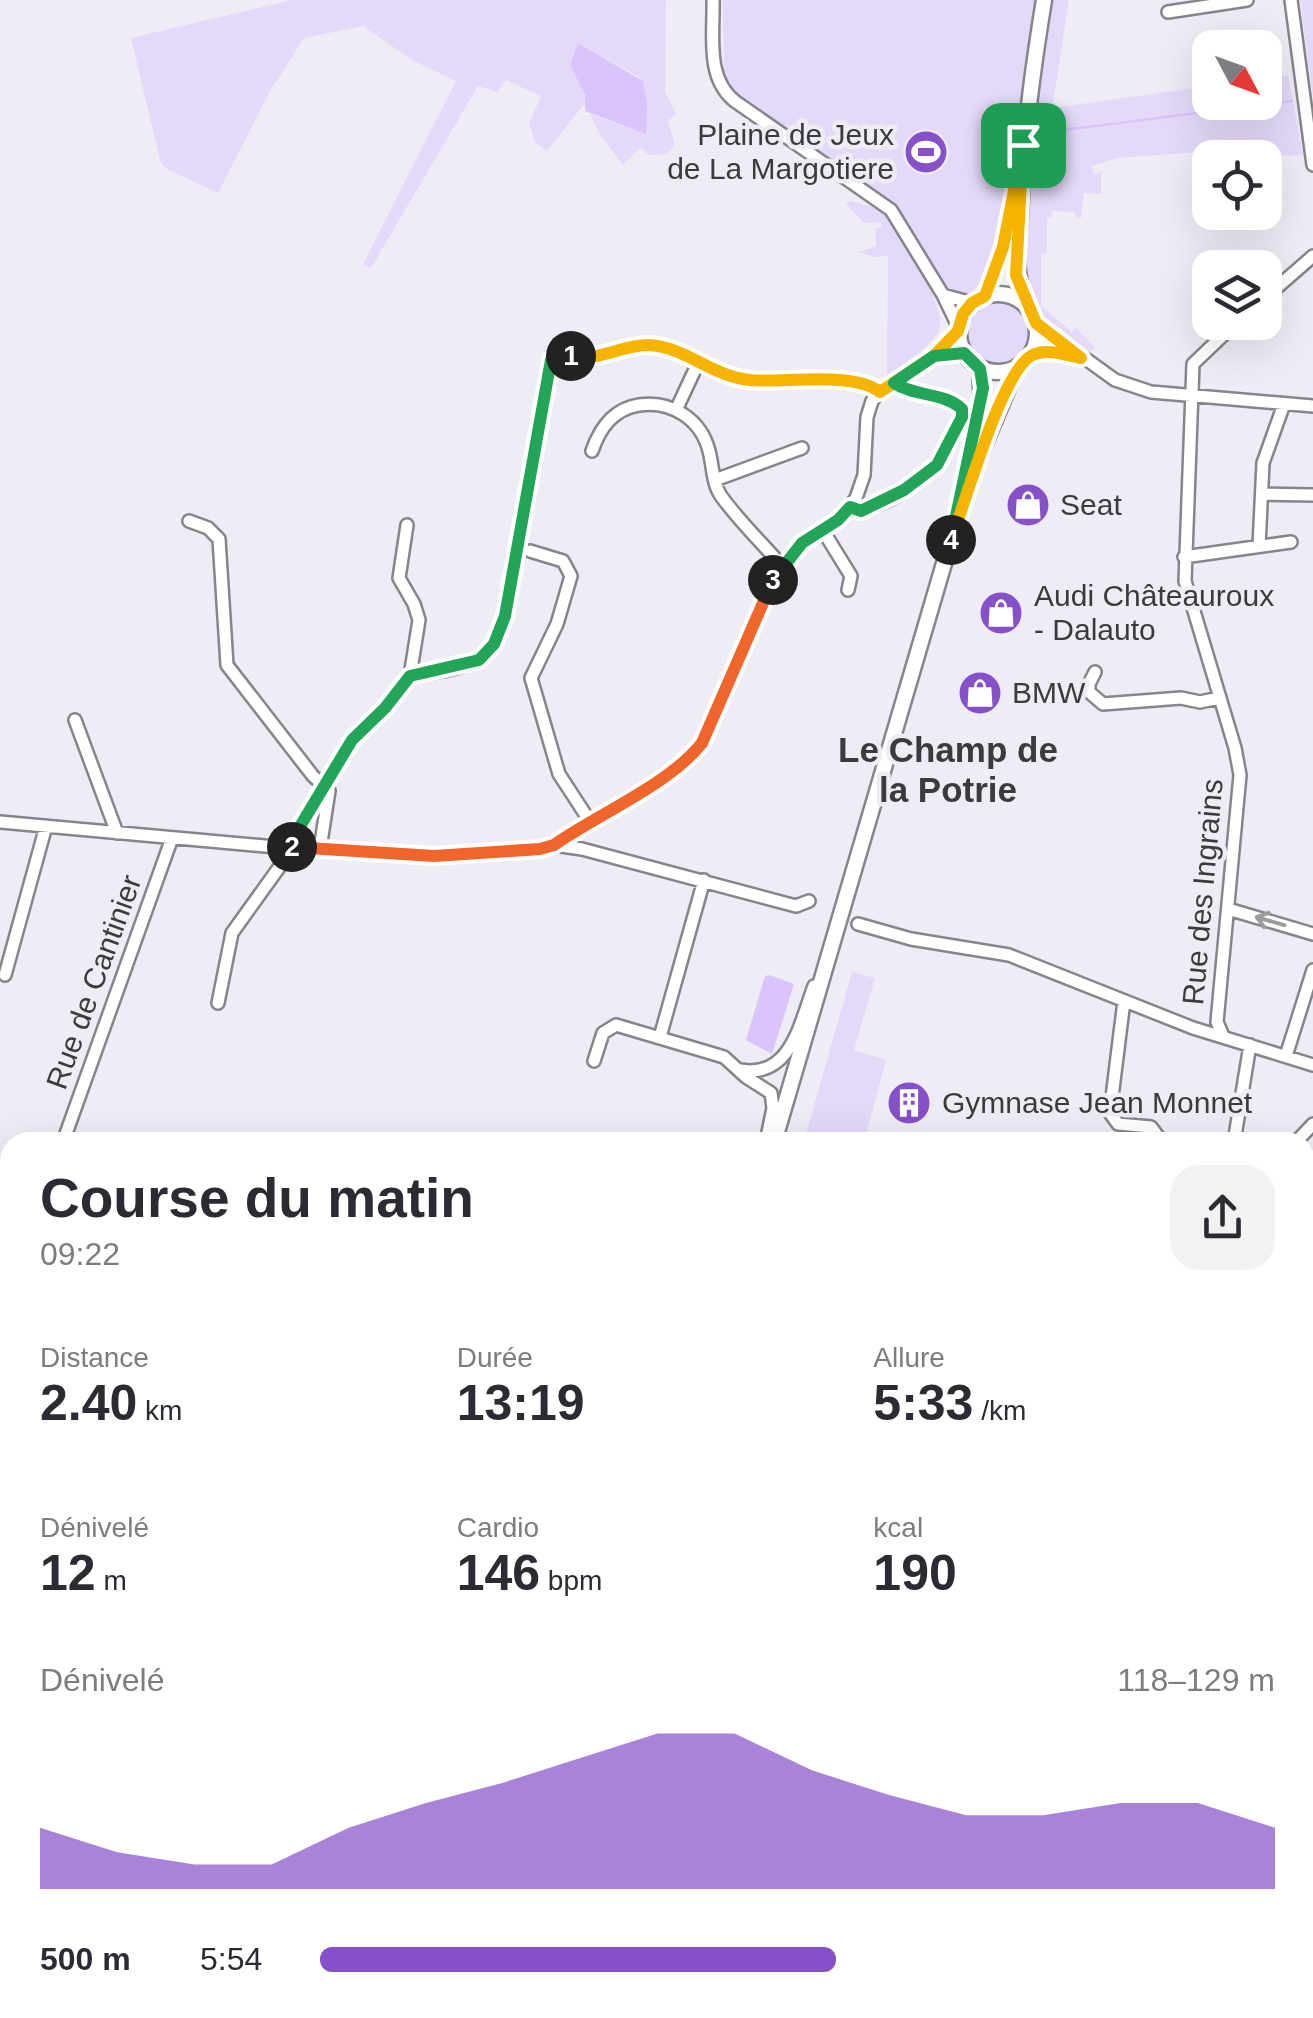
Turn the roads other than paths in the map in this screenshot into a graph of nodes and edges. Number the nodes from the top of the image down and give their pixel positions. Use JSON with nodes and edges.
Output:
{"nodes":[{"id":1,"x":714,"y":0,"type":"edge"},
{"id":2,"x":1044,"y":0,"type":"edge"},
{"id":3,"x":1247,"y":0,"type":"edge"},
{"id":4,"x":1291,"y":0,"type":"edge"},
{"id":5,"x":1168,"y":12,"type":"dead end"},
{"id":6,"x":1023,"y":145,"type":"junction"},
{"id":7,"x":1313,"y":165,"type":"edge"},
{"id":8,"x":1313,"y":256,"type":"edge"},
{"id":9,"x":1282,"y":283,"type":"edge"},
{"id":10,"x":943,"y":295,"type":"junction"},
{"id":11,"x":978,"y":300,"type":"junction"},
{"id":12,"x":1026,"y":306,"type":"junction"},
{"id":13,"x":1036,"y":323,"type":"junction"},
{"id":14,"x":958,"y":330,"type":"junction"},
{"id":15,"x":1219,"y":340,"type":"edge"},
{"id":16,"x":964,"y":353,"type":"junction"},
{"id":17,"x":1031,"y":354,"type":"junction"},
{"id":18,"x":934,"y":356,"type":"junction"},
{"id":19,"x":1081,"y":358,"type":"junction"},
{"id":20,"x":698,"y":363,"type":"junction"},
{"id":21,"x":1017,"y":367,"type":"junction"},
{"id":22,"x":980,"y":369,"type":"junction"},
{"id":23,"x":894,"y":383,"type":"junction"},
{"id":24,"x":880,"y":392,"type":"junction"},
{"id":25,"x":1192,"y":398,"type":"junction"},
{"id":26,"x":1284,"y":404,"type":"junction"},
{"id":27,"x":1313,"y":406,"type":"edge"},
{"id":28,"x":677,"y":408,"type":"junction"},
{"id":29,"x":802,"y":448,"type":"dead end"},
{"id":30,"x":592,"y":451,"type":"dead end"},
{"id":31,"x":715,"y":480,"type":"junction"},
{"id":32,"x":1263,"y":494,"type":"junction"},
{"id":33,"x":1313,"y":495,"type":"edge"},
{"id":34,"x":850,"y":507,"type":"junction"},
{"id":35,"x":188,"y":522,"type":"dead end"},
{"id":36,"x":407,"y":525,"type":"dead end"},
{"id":37,"x":822,"y":529,"type":"junction"},
{"id":38,"x":1292,"y":542,"type":"dead end"},
{"id":39,"x":950,"y":543,"type":"junction"},
{"id":40,"x":1259,"y":546,"type":"junction"},
{"id":41,"x":530,"y":551,"type":"dead end"},
{"id":42,"x":1184,"y":557,"type":"junction"},
{"id":43,"x":782,"y":566,"type":"junction"},
{"id":44,"x":848,"y":590,"type":"dead end"},
{"id":45,"x":1094,"y":672,"type":"dead end"},
{"id":46,"x":410,"y":676,"type":"junction"},
{"id":47,"x":1220,"y":698,"type":"junction"},
{"id":48,"x":76,"y":720,"type":"dead end"},
{"id":49,"x":324,"y":785,"type":"junction"},
{"id":50,"x":303,"y":820,"type":"junction"},
{"id":51,"x":590,"y":820,"type":"junction"},
{"id":52,"x":0,"y":822,"type":"edge"},
{"id":53,"x":322,"y":825,"type":"junction"},
{"id":54,"x":46,"y":826,"type":"junction"},
{"id":55,"x":578,"y":828,"type":"junction"},
{"id":56,"x":117,"y":832,"type":"junction"},
{"id":57,"x":172,"y":838,"type":"junction"},
{"id":58,"x":554,"y":845,"type":"junction"},
{"id":59,"x":290,"y":847,"type":"junction"},
{"id":60,"x":582,"y":848,"type":"junction"},
{"id":61,"x":320,"y":849,"type":"junction"},
{"id":62,"x":704,"y":880,"type":"junction"},
{"id":63,"x":808,"y":901,"type":"dead end"},
{"id":64,"x":1228,"y":909,"type":"junction"},
{"id":65,"x":858,"y":924,"type":"dead end"},
{"id":66,"x":1313,"y":934,"type":"edge"},
{"id":67,"x":834,"y":941,"type":"junction"},
{"id":68,"x":1313,"y":970,"type":"edge"},
{"id":69,"x":5,"y":975,"type":"dead end"},
{"id":70,"x":1124,"y":1001,"type":"junction"},
{"id":71,"x":218,"y":1003,"type":"dead end"},
{"id":72,"x":1223,"y":1036,"type":"junction"},
{"id":73,"x":660,"y":1037,"type":"junction"},
{"id":74,"x":1250,"y":1045,"type":"junction"},
{"id":75,"x":1286,"y":1056,"type":"junction"},
{"id":76,"x":594,"y":1061,"type":"dead end"},
{"id":77,"x":1313,"y":1065,"type":"edge"},
{"id":78,"x":740,"y":1070,"type":"junction"},
{"id":79,"x":66,"y":1132,"type":"edge"},
{"id":80,"x":768,"y":1132,"type":"edge"},
{"id":81,"x":777,"y":1132,"type":"edge"},
{"id":82,"x":1155,"y":1132,"type":"edge"},
{"id":83,"x":1236,"y":1132,"type":"edge"}],
"edges":[{"from":1,"to":10,"type":"street"},
{"from":2,"to":6,"type":"main road"},
{"from":3,"to":5,"type":"street"},
{"from":4,"to":7,"type":"street"},
{"from":6,"to":11,"type":"main road"},
{"from":6,"to":12,"type":"main road"},
{"from":8,"to":9,"type":"street"},
{"from":10,"to":11,"type":"street"},
{"from":10,"to":14,"type":"street"},
{"from":11,"to":12,"type":"main road"},
{"from":11,"to":14,"type":"main road"},
{"from":12,"to":13,"type":"main road"},
{"from":13,"to":17,"type":"main road"},
{"from":13,"to":19,"type":"street"},
{"from":14,"to":16,"type":"main road"},
{"from":14,"to":18,"type":"street"},
{"from":15,"to":25,"type":"street","name":"Rue des Ingrains"},
{"from":16,"to":18,"type":"street"},
{"from":16,"to":22,"type":"main road"},
{"from":17,"to":19,"type":"street"},
{"from":17,"to":21,"type":"main road"},
{"from":18,"to":23,"type":"street"},
{"from":19,"to":25,"type":"street"},
{"from":20,"to":24,"type":"street"},
{"from":20,"to":28,"type":"street"},
{"from":20,"to":46,"type":"street"},
{"from":21,"to":22,"type":"main road"},
{"from":21,"to":39,"type":"main road"},
{"from":22,"to":39,"type":"main road"},
{"from":23,"to":24,"type":"street"},
{"from":23,"to":34,"type":"street"},
{"from":24,"to":34,"type":"street"},
{"from":25,"to":26,"type":"street"},
{"from":25,"to":42,"type":"street","name":"Rue des Ingrains"},
{"from":26,"to":27,"type":"street"},
{"from":26,"to":32,"type":"street"},
{"from":28,"to":30,"type":"street"},
{"from":28,"to":31,"type":"street"},
{"from":29,"to":31,"type":"street"},
{"from":31,"to":43,"type":"street"},
{"from":32,"to":33,"type":"street"},
{"from":32,"to":40,"type":"street"},
{"from":34,"to":37,"type":"street"},
{"from":35,"to":49,"type":"street"},
{"from":36,"to":46,"type":"street"},
{"from":37,"to":43,"type":"street"},
{"from":37,"to":44,"type":"street"},
{"from":38,"to":40,"type":"street"},
{"from":39,"to":67,"type":"main road"},
{"from":40,"to":42,"type":"street"},
{"from":41,"to":51,"type":"street"},
{"from":42,"to":47,"type":"street","name":"Rue des Ingrains"},
{"from":43,"to":51,"type":"street"},
{"from":45,"to":47,"type":"street"},
{"from":46,"to":49,"type":"street"},
{"from":47,"to":64,"type":"street","name":"Rue des Ingrains"},
{"from":48,"to":56,"type":"street"},
{"from":49,"to":50,"type":"street"},
{"from":49,"to":53,"type":"street"},
{"from":50,"to":53,"type":"street"},
{"from":50,"to":59,"type":"street"},
{"from":51,"to":55,"type":"street"},
{"from":52,"to":54,"type":"street"},
{"from":53,"to":61,"type":"street"},
{"from":54,"to":56,"type":"street"},
{"from":54,"to":69,"type":"street"},
{"from":55,"to":58,"type":"street"},
{"from":55,"to":60,"type":"street"},
{"from":56,"to":57,"type":"street"},
{"from":57,"to":59,"type":"street"},
{"from":57,"to":79,"type":"street","name":"Rue de Cantinier"},
{"from":58,"to":60,"type":"street"},
{"from":58,"to":61,"type":"street"},
{"from":59,"to":61,"type":"street"},
{"from":59,"to":71,"type":"street"},
{"from":60,"to":62,"type":"street"},
{"from":62,"to":63,"type":"street"},
{"from":62,"to":73,"type":"street"},
{"from":66,"to":64,"type":"street","one_way":true},
{"from":64,"to":72,"type":"street","name":"Rue des Ingrains"},
{"from":65,"to":70,"type":"street"},
{"from":67,"to":78,"type":"street"},
{"from":67,"to":81,"type":"main road"},
{"from":68,"to":75,"type":"street"},
{"from":70,"to":72,"type":"street"},
{"from":70,"to":82,"type":"street"},
{"from":72,"to":74,"type":"street"},
{"from":73,"to":76,"type":"street"},
{"from":73,"to":78,"type":"street"},
{"from":74,"to":75,"type":"street"},
{"from":74,"to":83,"type":"street"},
{"from":75,"to":77,"type":"street"},
{"from":78,"to":80,"type":"street"}]}
